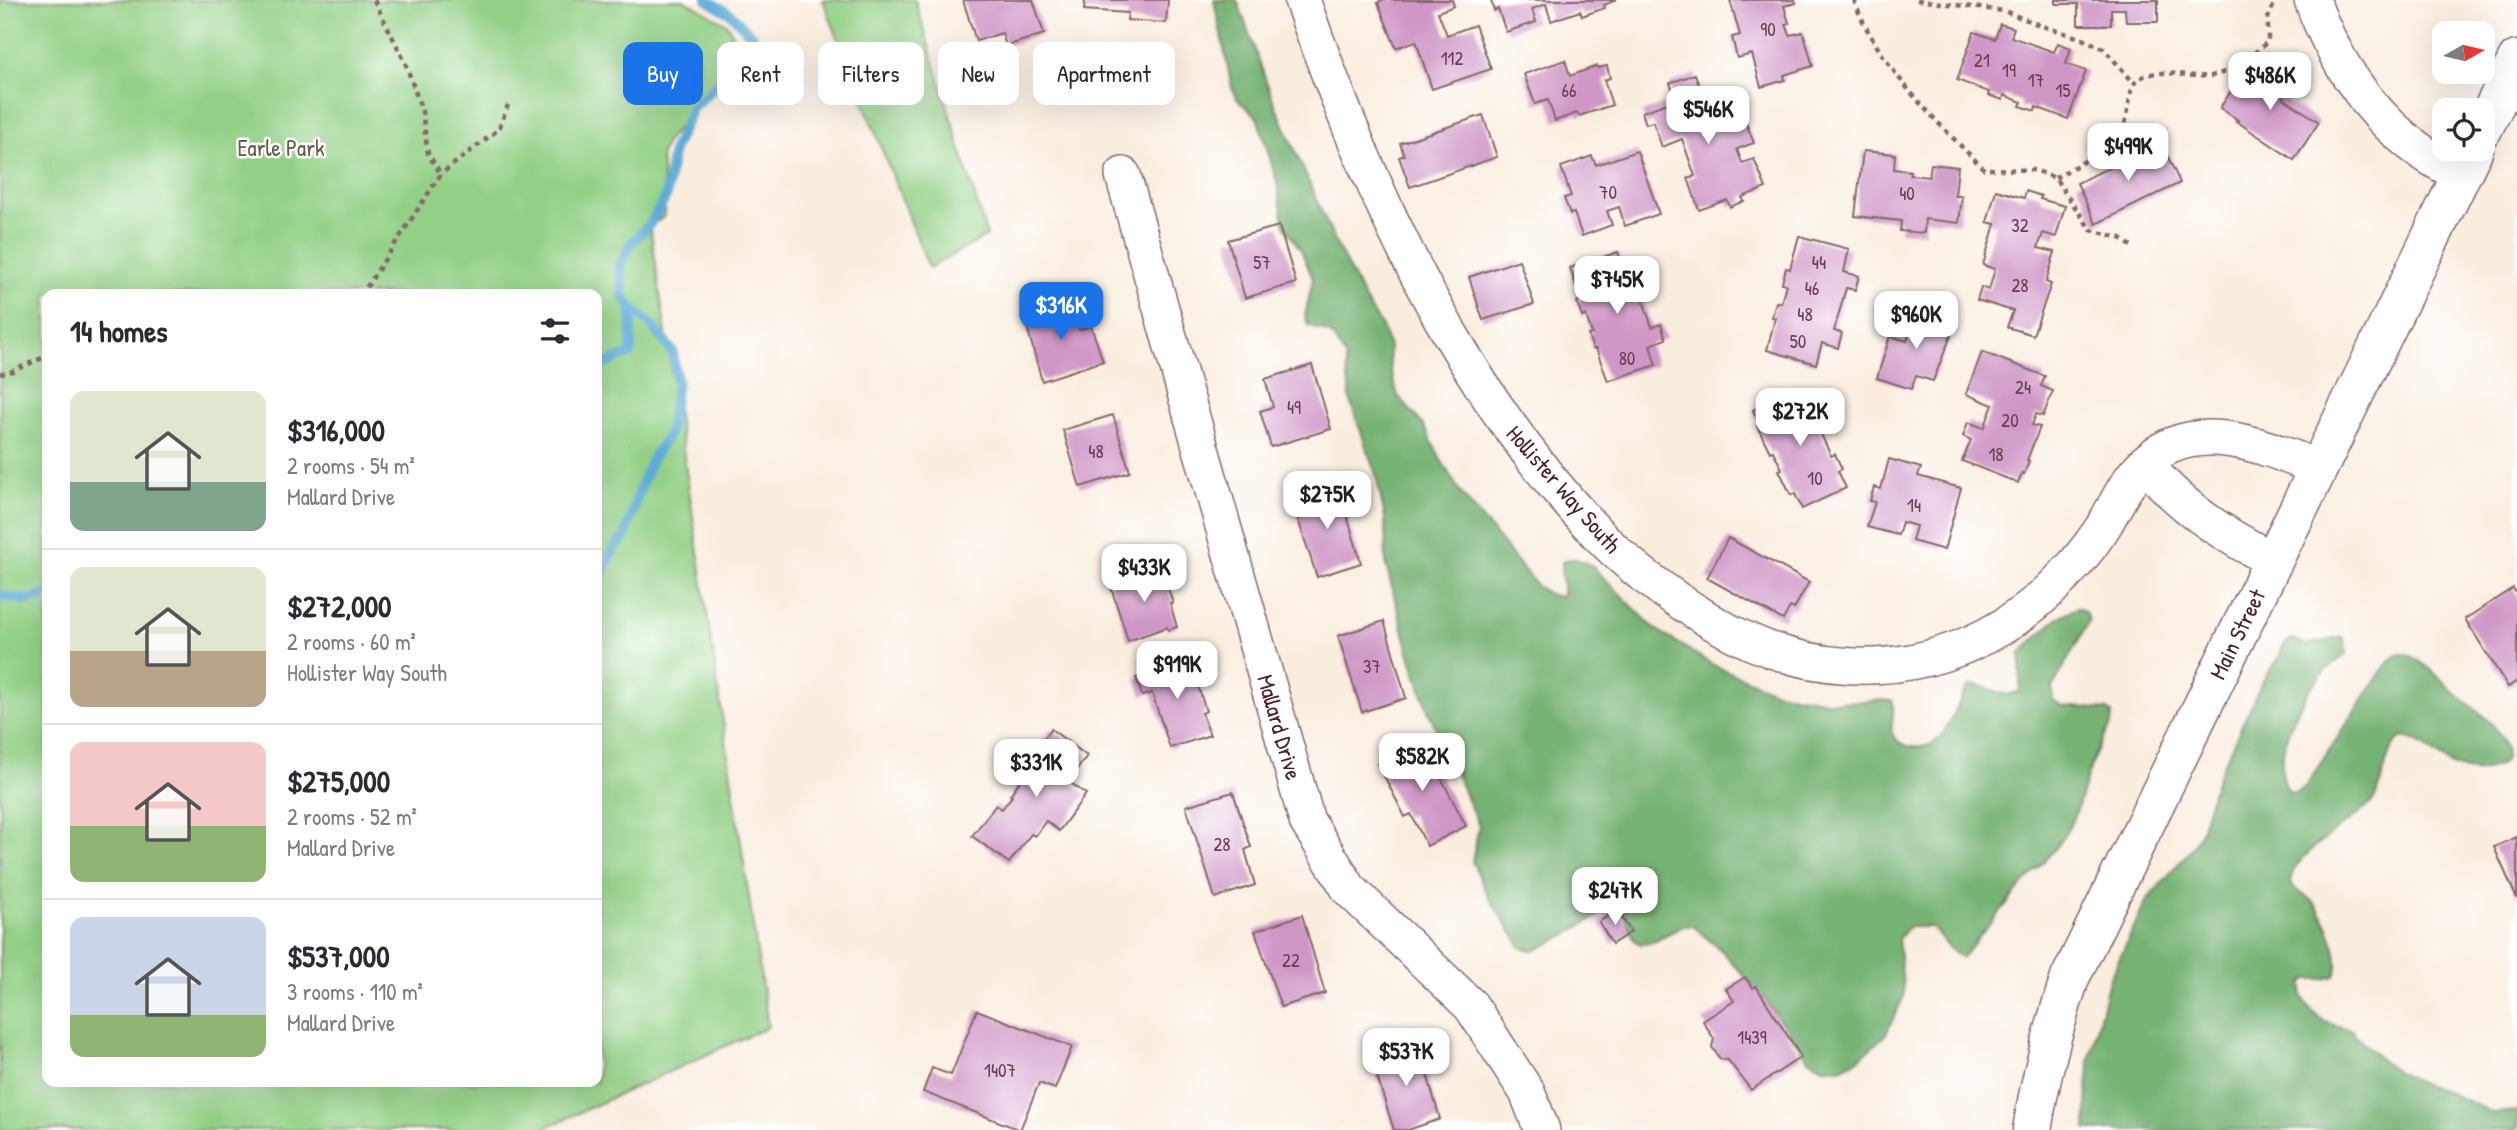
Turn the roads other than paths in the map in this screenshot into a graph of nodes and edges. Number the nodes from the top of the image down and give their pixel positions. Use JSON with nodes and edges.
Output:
{"nodes":[{"id":1,"x":1302,"y":0,"type":"edge"},
{"id":2,"x":2312,"y":0,"type":"edge"},
{"id":3,"x":2517,"y":60,"type":"edge"},
{"id":4,"x":2495,"y":105,"type":"edge"},
{"id":5,"x":2468,"y":162,"type":"edge"},
{"id":6,"x":1123,"y":175,"type":"dead end"},
{"id":7,"x":2145,"y":463,"type":"junction"},
{"id":8,"x":2318,"y":468,"type":"junction"},
{"id":9,"x":2274,"y":560,"type":"junction"},
{"id":10,"x":1542,"y":1130,"type":"edge"},
{"id":11,"x":2032,"y":1130,"type":"edge"}],
"edges":[{"from":1,"to":7,"type":"street","name":"Hollister Way South"},
{"from":2,"to":5,"type":"street"},
{"from":3,"to":4,"type":"main road"},
{"from":5,"to":8,"type":"main road","name":"Main Street"},
{"from":6,"to":10,"type":"street","name":"Mallard Drive"},
{"from":7,"to":8,"type":"street","name":"Hollister Way South"},
{"from":7,"to":9,"type":"street"},
{"from":8,"to":9,"type":"main road","name":"Main Street"},
{"from":9,"to":11,"type":"main road","name":"Main Street"}]}
